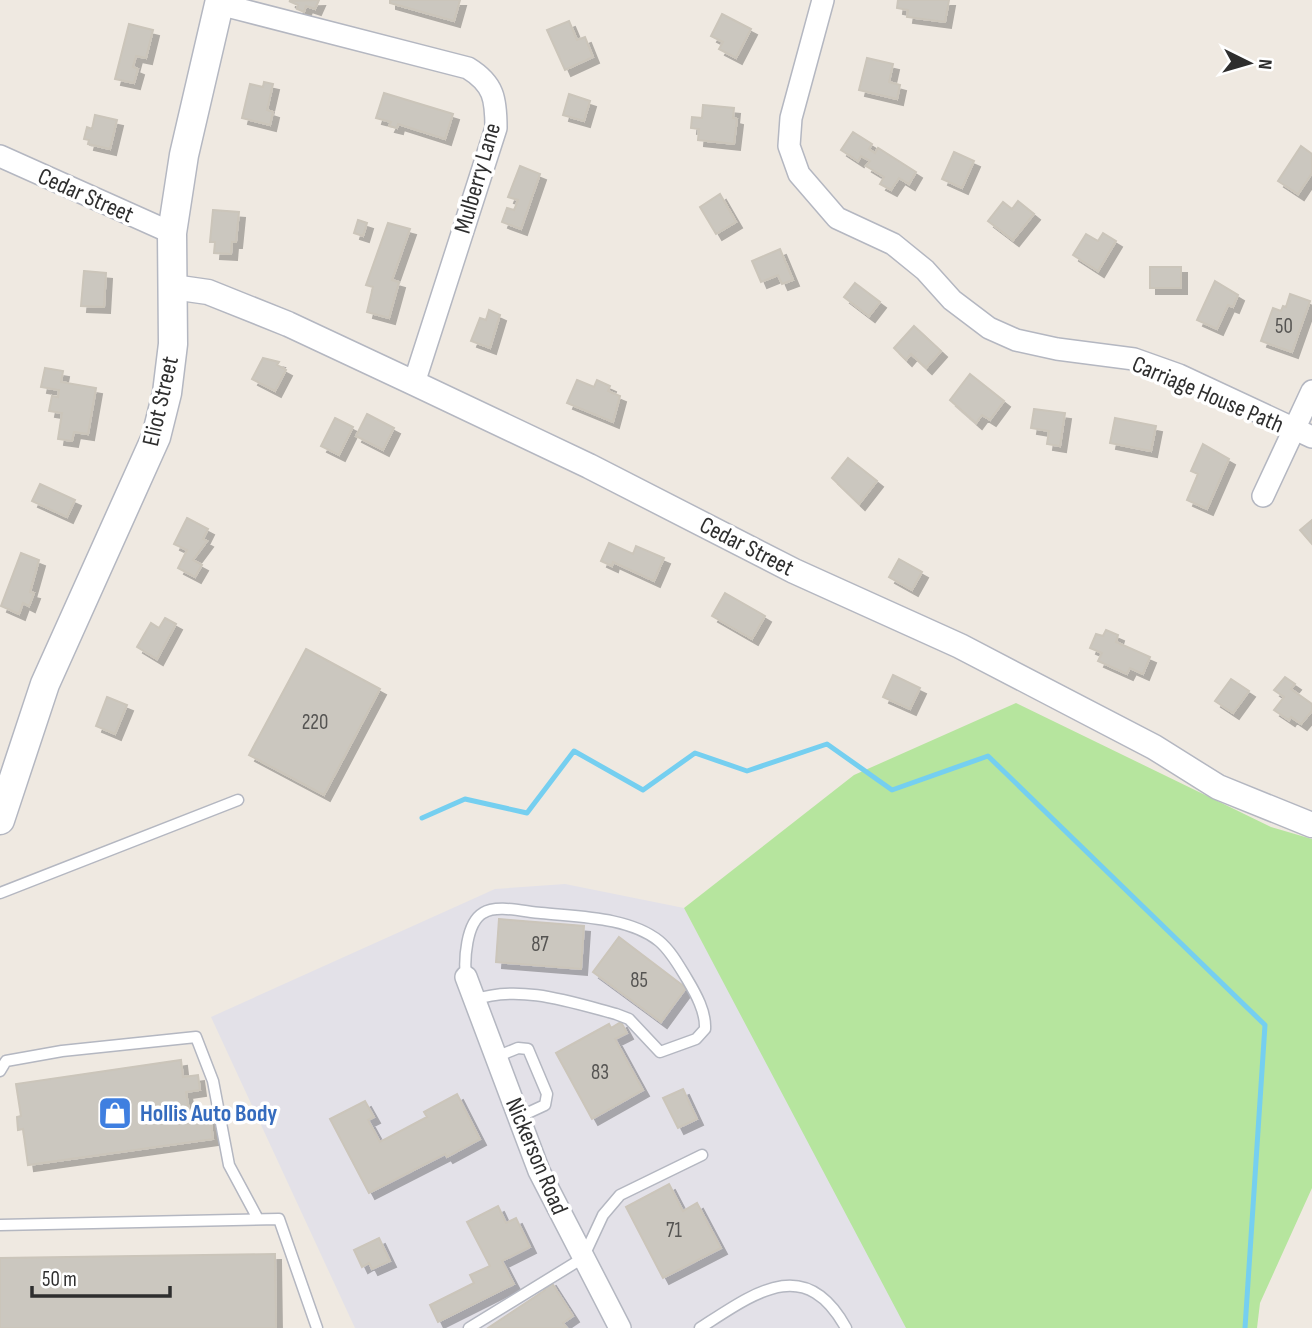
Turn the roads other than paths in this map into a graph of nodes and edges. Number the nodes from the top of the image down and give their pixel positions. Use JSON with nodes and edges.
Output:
{"nodes":[{"id":1,"x":823,"y":0,"type":"edge"},
{"id":2,"x":219,"y":2,"type":"edge"},
{"id":3,"x":0,"y":156,"type":"edge"},
{"id":4,"x":172,"y":233,"type":"junction"},
{"id":5,"x":173,"y":287,"type":"junction"},
{"id":6,"x":414,"y":383,"type":"junction"},
{"id":7,"x":1312,"y":391,"type":"edge"},
{"id":8,"x":1303,"y":434,"type":"edge"},
{"id":9,"x":1263,"y":496,"type":"dead end"},
{"id":10,"x":237,"y":800,"type":"dead end"},
{"id":11,"x":0,"y":820,"type":"edge"},
{"id":12,"x":1312,"y":825,"type":"edge"},
{"id":13,"x":0,"y":893,"type":"edge"},
{"id":14,"x":466,"y":977,"type":"joint"},
{"id":15,"x":474,"y":1000,"type":"junction"},
{"id":16,"x":496,"y":1057,"type":"junction"},
{"id":17,"x":0,"y":1071,"type":"edge"},
{"id":18,"x":519,"y":1117,"type":"junction"},
{"id":19,"x":702,"y":1155,"type":"dead end"},
{"id":20,"x":258,"y":1219,"type":"junction"},
{"id":21,"x":0,"y":1224,"type":"edge"},
{"id":22,"x":583,"y":1258,"type":"junction"},
{"id":23,"x":317,"y":1328,"type":"edge"},
{"id":24,"x":469,"y":1328,"type":"edge"},
{"id":25,"x":620,"y":1328,"type":"edge"},
{"id":26,"x":700,"y":1328,"type":"edge"},
{"id":27,"x":846,"y":1328,"type":"edge"}],
"edges":[{"from":1,"to":8,"type":"street","name":"Carriage House Path"},
{"from":2,"to":4,"type":"main road","name":"Eliot Street"},
{"from":2,"to":6,"type":"street","name":"Mulberry Lane"},
{"from":3,"to":4,"type":"street","name":"Cedar Street"},
{"from":4,"to":5,"type":"main road","name":"Eliot Street"},
{"from":5,"to":6,"type":"street","name":"Cedar Street"},
{"from":5,"to":11,"type":"main road","name":"Eliot Street"},
{"from":6,"to":12,"type":"street","name":"Cedar Street"},
{"from":7,"to":8,"type":"street"},
{"from":8,"to":9,"type":"street"},
{"from":10,"to":13,"type":"lane"},
{"from":14,"to":15,"type":"street","name":"Nickerson Road"},
{"from":14,"to":15,"type":"lane"},
{"from":15,"to":16,"type":"street","name":"Nickerson Road"},
{"from":16,"to":18,"type":"street","name":"Nickerson Road"},
{"from":16,"to":18,"type":"lane"},
{"from":17,"to":20,"type":"lane"},
{"from":18,"to":22,"type":"street","name":"Nickerson Road"},
{"from":19,"to":22,"type":"lane"},
{"from":20,"to":21,"type":"lane"},
{"from":20,"to":23,"type":"lane"},
{"from":22,"to":24,"type":"lane"},
{"from":22,"to":25,"type":"street","name":"Nickerson Road"},
{"from":26,"to":27,"type":"lane"}]}
